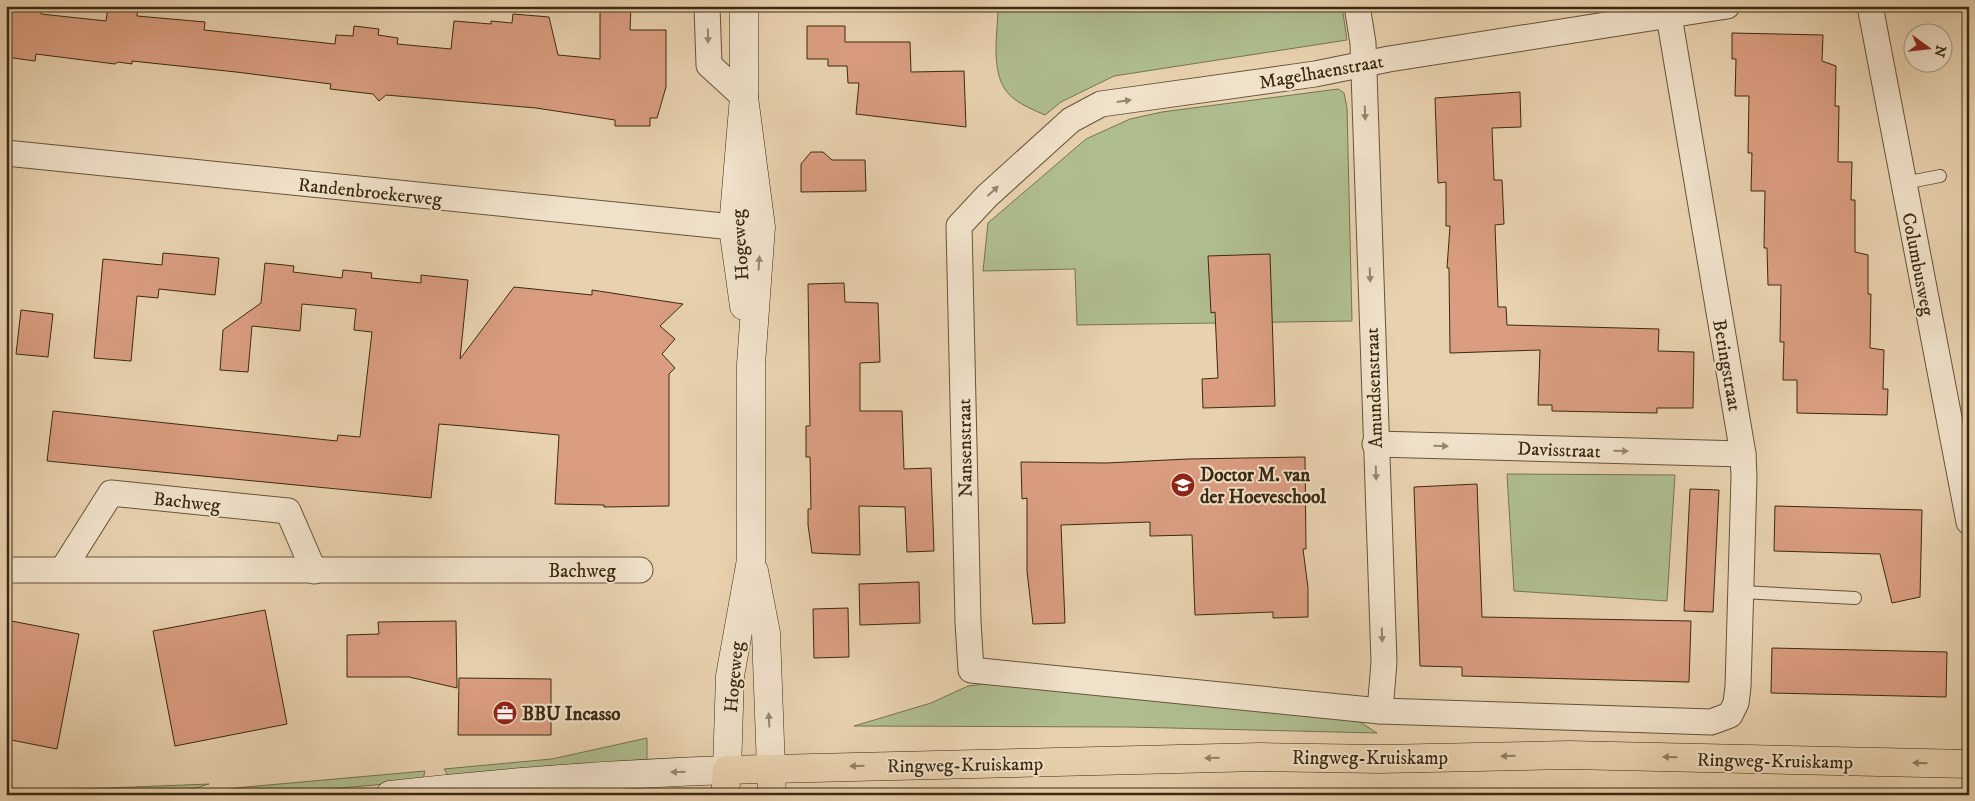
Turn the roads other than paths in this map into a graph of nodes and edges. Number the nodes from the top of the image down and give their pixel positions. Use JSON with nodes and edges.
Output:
{"nodes":[{"id":1,"x":707,"y":6,"type":"edge"},
{"id":2,"x":744,"y":6,"type":"edge"},
{"id":3,"x":1357,"y":6,"type":"edge"},
{"id":4,"x":1727,"y":6,"type":"edge"},
{"id":5,"x":1870,"y":6,"type":"edge"},
{"id":6,"x":1634,"y":13,"type":"edge"},
{"id":7,"x":1669,"y":16,"type":"junction"},
{"id":8,"x":1363,"y":64,"type":"junction"},
{"id":9,"x":744,"y":97,"type":"junction"},
{"id":10,"x":6,"y":153,"type":"edge"},
{"id":11,"x":1940,"y":176,"type":"dead end"},
{"id":12,"x":1904,"y":183,"type":"junction"},
{"id":13,"x":959,"y":226,"type":"joint"},
{"id":14,"x":733,"y":227,"type":"junction"},
{"id":15,"x":751,"y":364,"type":"junction"},
{"id":16,"x":1375,"y":444,"type":"junction"},
{"id":17,"x":1743,"y":454,"type":"junction"},
{"id":18,"x":1969,"y":522,"type":"edge"},
{"id":19,"x":751,"y":560,"type":"junction"},
{"id":20,"x":64,"y":569,"type":"junction"},
{"id":21,"x":6,"y":570,"type":"edge"},
{"id":22,"x":314,"y":570,"type":"junction"},
{"id":23,"x":640,"y":570,"type":"dead end"},
{"id":24,"x":1741,"y":592,"type":"junction"},
{"id":25,"x":1855,"y":598,"type":"dead end"},
{"id":26,"x":971,"y":670,"type":"joint"},
{"id":27,"x":1380,"y":711,"type":"junction"},
{"id":28,"x":1730,"y":715,"type":"joint"},
{"id":29,"x":1969,"y":764,"type":"edge"},
{"id":30,"x":726,"y":782,"type":"edge"},
{"id":31,"x":771,"y":782,"type":"edge"},
{"id":32,"x":390,"y":795,"type":"edge"}],
"edges":[{"from":1,"to":9,"type":"street","one_way":true},
{"from":2,"to":9,"type":"main road","name":"Hogeweg"},
{"from":3,"to":8,"type":"street","name":"Amundsenstraat"},
{"from":4,"to":7,"type":"street","name":"Magelhaenstraat"},
{"from":5,"to":12,"type":"street","name":"Columbusweg"},
{"from":6,"to":7,"type":"street","name":"Magelhaenstraat"},
{"from":6,"to":8,"type":"street","name":"Magelhaenstraat"},
{"from":7,"to":17,"type":"street","name":"Beringstraat"},
{"from":13,"to":8,"type":"street","name":"Magelhaenstraat","one_way":true},
{"from":8,"to":16,"type":"street","name":"Amundsenstraat","one_way":true},
{"from":9,"to":14,"type":"main road","name":"Hogeweg"},
{"from":15,"to":9,"type":"main road","name":"Hogeweg","one_way":true},
{"from":10,"to":14,"type":"street","name":"Randenbroekerweg"},
{"from":11,"to":12,"type":"lane"},
{"from":12,"to":18,"type":"street","name":"Columbusweg"},
{"from":13,"to":26,"type":"street","name":"Nansenstraat"},
{"from":14,"to":15,"type":"main road","name":"Hogeweg"},
{"from":15,"to":19,"type":"main road","name":"Hogeweg"},
{"from":16,"to":17,"type":"street","name":"Davisstraat","one_way":true},
{"from":16,"to":27,"type":"street","name":"Amundsenstraat","one_way":true},
{"from":17,"to":24,"type":"street","name":"Beringstraat"},
{"from":19,"to":30,"type":"main road","name":"Hogeweg"},
{"from":31,"to":19,"type":"main road","name":"Hogeweg","one_way":true},
{"from":20,"to":21,"type":"street","name":"Bachweg"},
{"from":20,"to":22,"type":"street","name":"Bachweg"},
{"from":20,"to":22,"type":"street","name":"Bachweg"},
{"from":22,"to":23,"type":"street","name":"Bachweg"},
{"from":24,"to":25,"type":"lane"},
{"from":24,"to":28,"type":"street","name":"Beringstraat"},
{"from":26,"to":27,"type":"street","name":"Ringweg-Kruiskamp"},
{"from":27,"to":28,"type":"street","name":"Ringweg-Kruiskamp"},
{"from":29,"to":31,"type":"main road","name":"Ringweg-Kruiskamp","one_way":true},
{"from":30,"to":31,"type":"main road","name":"Ringweg-Kruiskamp"},
{"from":30,"to":32,"type":"main road","one_way":true}]}
